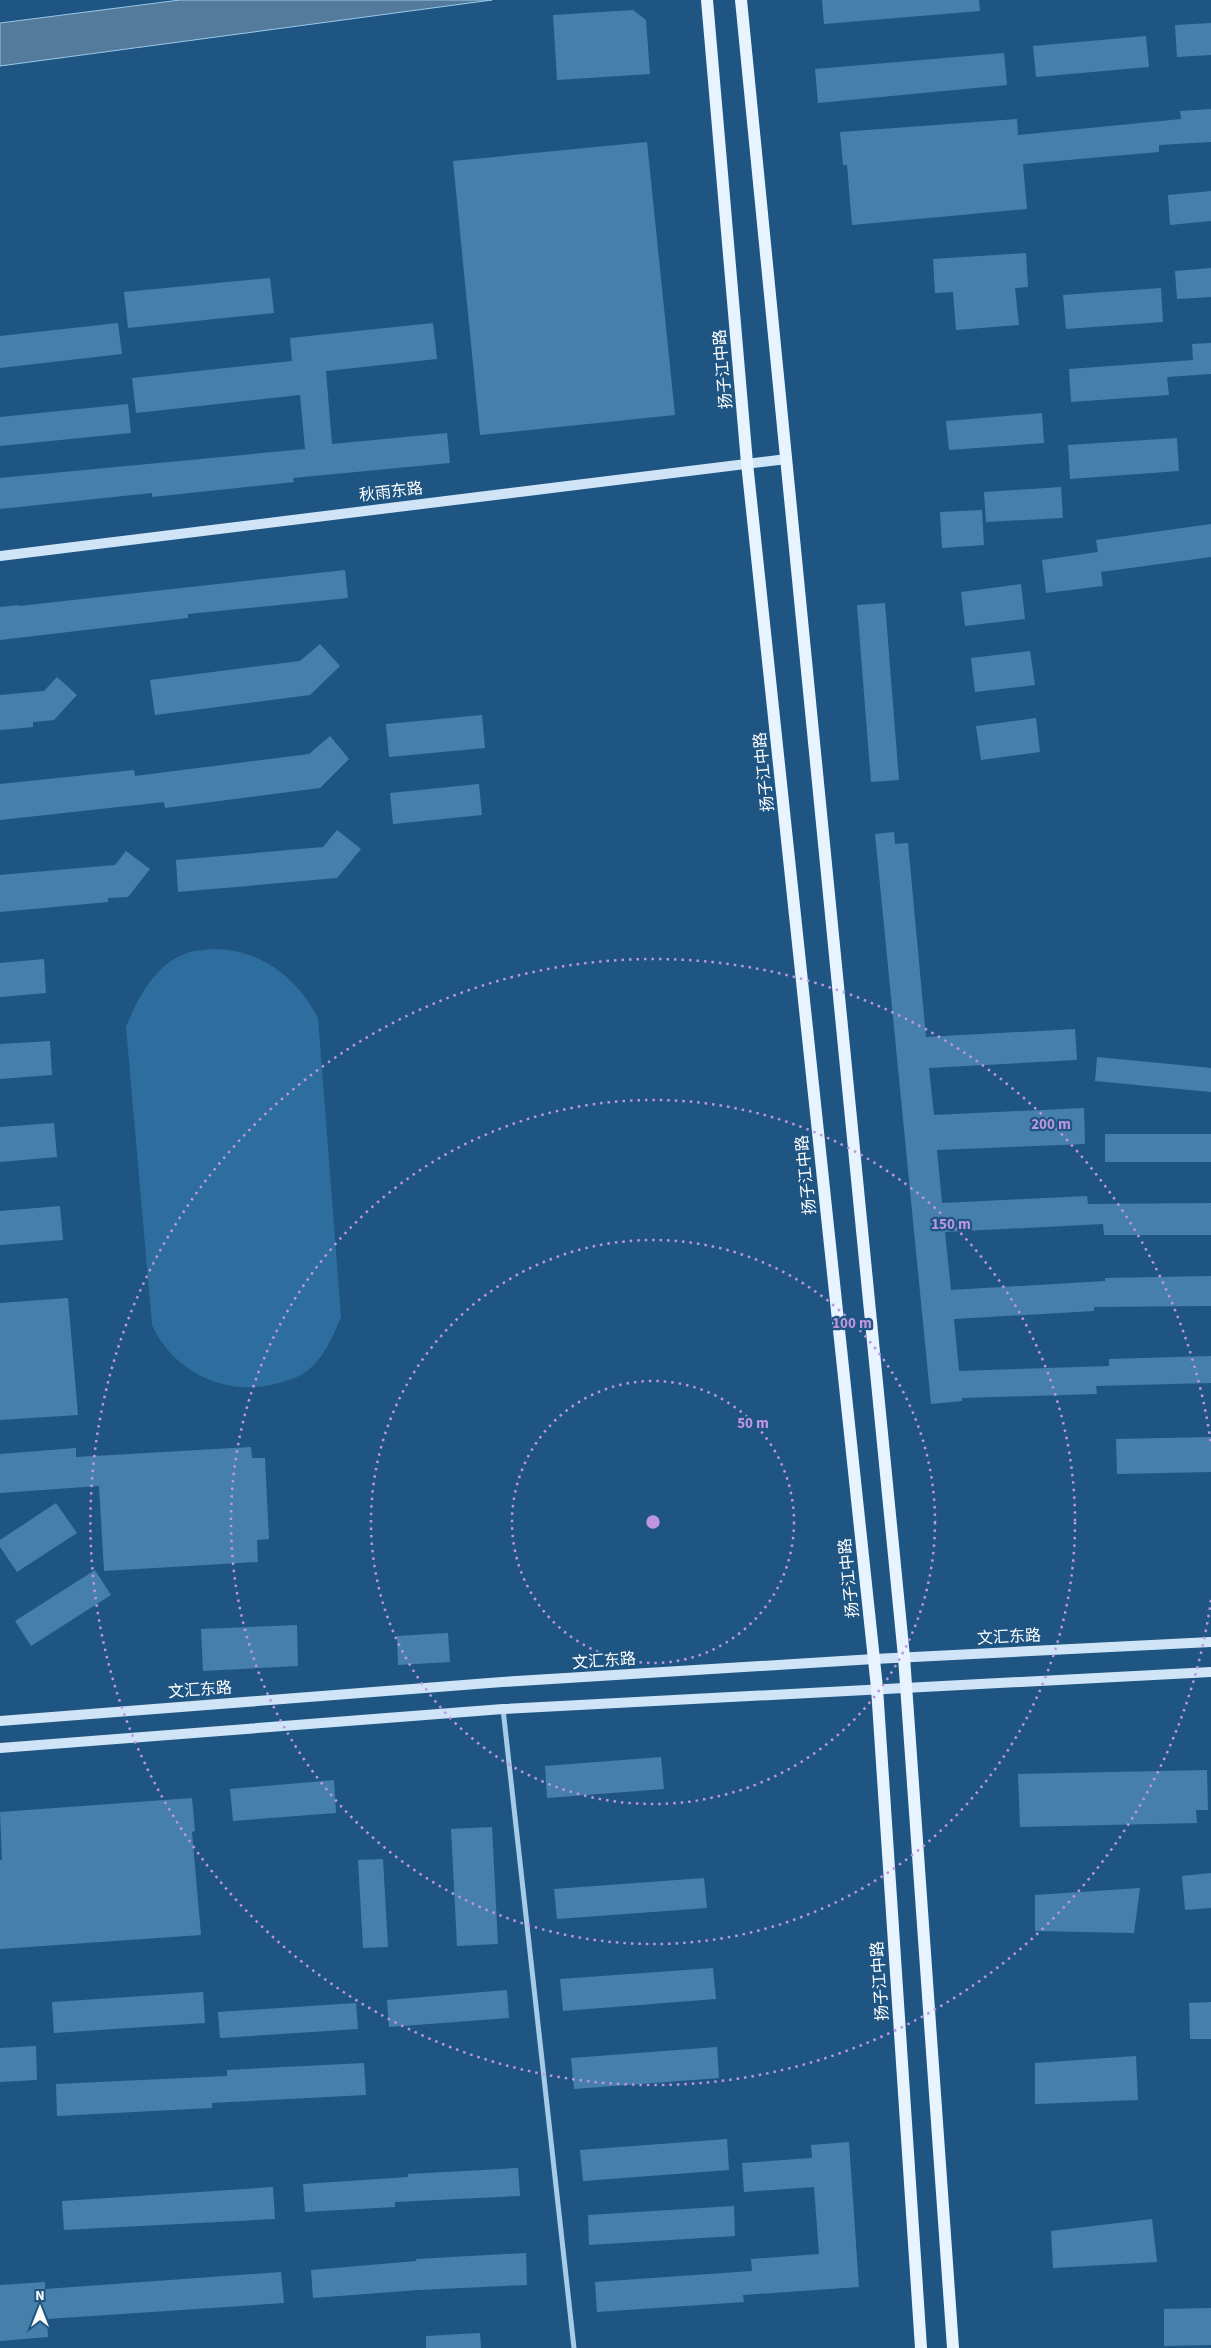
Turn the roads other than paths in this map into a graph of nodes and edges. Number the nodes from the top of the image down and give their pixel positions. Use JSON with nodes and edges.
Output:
{"nodes":[{"id":1,"x":707,"y":0,"type":"edge"},
{"id":2,"x":741,"y":0,"type":"edge"},
{"id":3,"x":787,"y":459,"type":"junction"},
{"id":4,"x":747,"y":463,"type":"junction"},
{"id":5,"x":0,"y":556,"type":"edge"},
{"id":6,"x":1211,"y":1642,"type":"edge"},
{"id":7,"x":904,"y":1657,"type":"junction"},
{"id":8,"x":874,"y":1659,"type":"junction"},
{"id":9,"x":1211,"y":1672,"type":"edge"},
{"id":10,"x":906,"y":1687,"type":"junction"},
{"id":11,"x":877,"y":1688,"type":"junction"},
{"id":12,"x":503,"y":1709,"type":"junction"},
{"id":13,"x":0,"y":1721,"type":"edge"},
{"id":14,"x":0,"y":1748,"type":"edge"},
{"id":15,"x":574,"y":2348,"type":"edge"},
{"id":16,"x":921,"y":2348,"type":"edge"},
{"id":17,"x":953,"y":2348,"type":"edge"}],
"edges":[{"from":1,"to":4,"type":"main road","name":"扬子江中路"},
{"from":2,"to":3,"type":"main road"},
{"from":3,"to":4,"type":"main road","name":"秋雨东路"},
{"from":3,"to":7,"type":"main road"},
{"from":4,"to":5,"type":"main road","name":"秋雨东路"},
{"from":4,"to":8,"type":"main road","name":"扬子江中路"},
{"from":6,"to":7,"type":"main road","name":"文汇东路"},
{"from":7,"to":8,"type":"main road","name":"文汇东路"},
{"from":7,"to":10,"type":"main road"},
{"from":8,"to":11,"type":"main road","name":"扬子江中路"},
{"from":8,"to":13,"type":"main road","name":"文汇东路"},
{"from":9,"to":10,"type":"main road"},
{"from":10,"to":11,"type":"main road"},
{"from":10,"to":17,"type":"main road"},
{"from":11,"to":12,"type":"main road"},
{"from":11,"to":16,"type":"main road","name":"扬子江中路"},
{"from":12,"to":14,"type":"main road"},
{"from":12,"to":15,"type":"street"}]}
